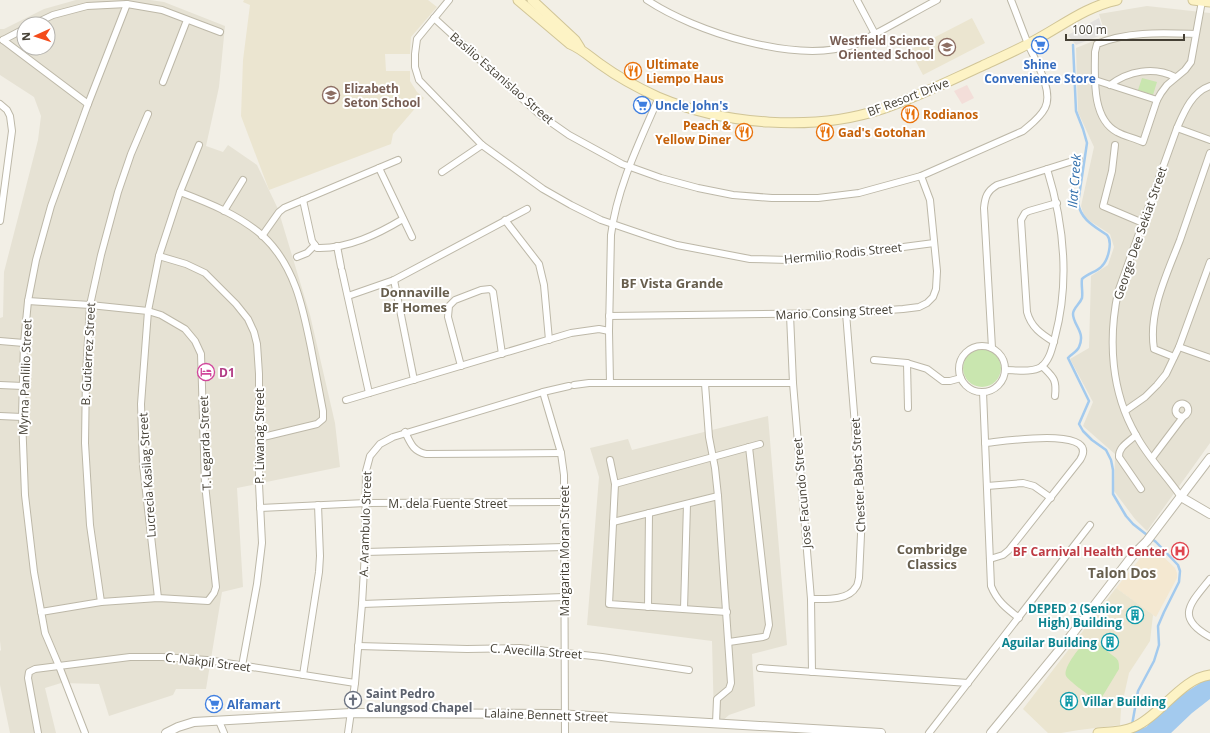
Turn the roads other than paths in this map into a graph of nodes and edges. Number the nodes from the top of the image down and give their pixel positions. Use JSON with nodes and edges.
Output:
{"nodes":[{"id":1,"x":449,"y":0,"type":"edge"},
{"id":2,"x":518,"y":0,"type":"edge"},
{"id":3,"x":532,"y":0,"type":"edge"},
{"id":4,"x":646,"y":0,"type":"edge"},
{"id":5,"x":857,"y":0,"type":"edge"},
{"id":6,"x":936,"y":0,"type":"edge"},
{"id":7,"x":1011,"y":0,"type":"edge"},
{"id":8,"x":1117,"y":0,"type":"edge"},
{"id":9,"x":1201,"y":1,"type":"edge"},
{"id":10,"x":924,"y":3,"type":"edge"},
{"id":11,"x":127,"y":4,"type":"junction"},
{"id":12,"x":51,"y":16,"type":"edge"},
{"id":13,"x":434,"y":18,"type":"junction"},
{"id":14,"x":186,"y":20,"type":"junction"},
{"id":15,"x":220,"y":32,"type":"dead end"},
{"id":16,"x":16,"y":33,"type":"edge"},
{"id":17,"x":875,"y":34,"type":"junction"},
{"id":18,"x":1196,"y":34,"type":"junction"},
{"id":19,"x":2,"y":40,"type":"edge"},
{"id":20,"x":1028,"y":44,"type":"junction"},
{"id":21,"x":580,"y":48,"type":"junction"},
{"id":22,"x":1175,"y":77,"type":"junction"},
{"id":23,"x":1095,"y":80,"type":"junction"},
{"id":24,"x":162,"y":82,"type":"dead end"},
{"id":25,"x":1110,"y":85,"type":"junction"},
{"id":26,"x":1210,"y":86,"type":"edge"},
{"id":27,"x":659,"y":97,"type":"junction"},
{"id":28,"x":1157,"y":100,"type":"junction"},
{"id":29,"x":0,"y":104,"type":"edge"},
{"id":30,"x":88,"y":104,"type":"junction"},
{"id":31,"x":148,"y":114,"type":"dead end"},
{"id":32,"x":1177,"y":128,"type":"junction"},
{"id":33,"x":1210,"y":140,"type":"edge"},
{"id":34,"x":199,"y":145,"type":"dead end"},
{"id":35,"x":482,"y":145,"type":"junction"},
{"id":36,"x":1115,"y":145,"type":"dead end"},
{"id":37,"x":1210,"y":153,"type":"edge"},
{"id":38,"x":1079,"y":159,"type":"dead end"},
{"id":39,"x":398,"y":160,"type":"dead end"},
{"id":40,"x":630,"y":167,"type":"junction"},
{"id":41,"x":379,"y":168,"type":"junction"},
{"id":42,"x":1047,"y":169,"type":"junction"},
{"id":43,"x":442,"y":172,"type":"dead end"},
{"id":44,"x":921,"y":176,"type":"junction"},
{"id":45,"x":243,"y":180,"type":"dead end"},
{"id":46,"x":180,"y":192,"type":"junction"},
{"id":47,"x":303,"y":200,"type":"junction"},
{"id":48,"x":1056,"y":203,"type":"junction"},
{"id":49,"x":527,"y":209,"type":"dead end"},
{"id":50,"x":224,"y":211,"type":"junction"},
{"id":51,"x":403,"y":218,"type":"junction"},
{"id":52,"x":505,"y":220,"type":"junction"},
{"id":53,"x":0,"y":221,"type":"edge"},
{"id":54,"x":1143,"y":223,"type":"junction"},
{"id":55,"x":612,"y":224,"type":"junction"},
{"id":56,"x":262,"y":236,"type":"junction"},
{"id":57,"x":412,"y":237,"type":"dead end"},
{"id":58,"x":934,"y":243,"type":"junction"},
{"id":59,"x":314,"y":245,"type":"junction"},
{"id":60,"x":337,"y":246,"type":"junction"},
{"id":61,"x":158,"y":256,"type":"junction"},
{"id":62,"x":296,"y":256,"type":"dead end"},
{"id":63,"x":1210,"y":262,"type":"edge"},
{"id":64,"x":394,"y":280,"type":"junction"},
{"id":65,"x":348,"y":296,"type":"junction"},
{"id":66,"x":28,"y":301,"type":"junction"},
{"id":67,"x":90,"y":305,"type":"junction"},
{"id":68,"x":148,"y":311,"type":"junction"},
{"id":69,"x":846,"y":313,"type":"junction"},
{"id":70,"x":790,"y":315,"type":"junction"},
{"id":71,"x":609,"y":316,"type":"junction"},
{"id":72,"x":609,"y":331,"type":"junction"},
{"id":73,"x":549,"y":340,"type":"junction"},
{"id":74,"x":0,"y":341,"type":"edge"},
{"id":75,"x":1054,"y":342,"type":"junction"},
{"id":76,"x":24,"y":343,"type":"junction"},
{"id":77,"x":1179,"y":347,"type":"junction"},
{"id":78,"x":992,"y":348,"type":"junction"},
{"id":79,"x":502,"y":354,"type":"junction"},
{"id":80,"x":1174,"y":357,"type":"junction"},
{"id":81,"x":1210,"y":358,"type":"edge"},
{"id":82,"x":874,"y":360,"type":"dead end"},
{"id":83,"x":906,"y":364,"type":"junction"},
{"id":84,"x":461,"y":366,"type":"junction"},
{"id":85,"x":1042,"y":366,"type":"junction"},
{"id":86,"x":1005,"y":370,"type":"junction"},
{"id":87,"x":961,"y":378,"type":"junction"},
{"id":88,"x":414,"y":380,"type":"junction"},
{"id":89,"x":610,"y":383,"type":"junction"},
{"id":90,"x":793,"y":383,"type":"junction"},
{"id":91,"x":705,"y":384,"type":"junction"},
{"id":92,"x":0,"y":385,"type":"edge"},
{"id":93,"x":22,"y":386,"type":"junction"},
{"id":94,"x":543,"y":392,"type":"junction"},
{"id":95,"x":983,"y":392,"type":"junction"},
{"id":96,"x":369,"y":393,"type":"junction"},
{"id":97,"x":1055,"y":396,"type":"dead end"},
{"id":98,"x":346,"y":400,"type":"dead end"},
{"id":99,"x":908,"y":408,"type":"dead end"},
{"id":100,"x":1125,"y":411,"type":"junction"},
{"id":101,"x":0,"y":416,"type":"edge"},
{"id":102,"x":22,"y":417,"type":"junction"},
{"id":103,"x":1183,"y":417,"type":"dead end"},
{"id":104,"x":405,"y":432,"type":"junction"},
{"id":105,"x":1136,"y":436,"type":"junction"},
{"id":106,"x":259,"y":438,"type":"junction"},
{"id":107,"x":985,"y":443,"type":"junction"},
{"id":108,"x":760,"y":444,"type":"dead end"},
{"id":109,"x":749,"y":447,"type":"junction"},
{"id":110,"x":561,"y":454,"type":"junction"},
{"id":111,"x":714,"y":457,"type":"junction"},
{"id":112,"x":1152,"y":458,"type":"junction"},
{"id":113,"x":1210,"y":458,"type":"edge"},
{"id":114,"x":610,"y":460,"type":"dead end"},
{"id":115,"x":615,"y":484,"type":"junction"},
{"id":116,"x":987,"y":486,"type":"junction"},
{"id":117,"x":1141,"y":489,"type":"dead end"},
{"id":118,"x":718,"y":496,"type":"junction"},
{"id":119,"x":1181,"y":497,"type":"junction"},
{"id":120,"x":1051,"y":498,"type":"junction"},
{"id":121,"x":563,"y":502,"type":"junction"},
{"id":122,"x":366,"y":503,"type":"junction"},
{"id":123,"x":686,"y":504,"type":"junction"},
{"id":124,"x":318,"y":505,"type":"junction"},
{"id":125,"x":260,"y":508,"type":"junction"},
{"id":126,"x":649,"y":513,"type":"junction"},
{"id":127,"x":1210,"y":514,"type":"edge"},
{"id":128,"x":613,"y":522,"type":"junction"},
{"id":129,"x":1090,"y":525,"type":"dead end"},
{"id":130,"x":564,"y":547,"type":"junction"},
{"id":131,"x":365,"y":552,"type":"junction"},
{"id":132,"x":990,"y":560,"type":"junction"},
{"id":133,"x":1210,"y":579,"type":"edge"},
{"id":134,"x":564,"y":597,"type":"junction"},
{"id":135,"x":158,"y":598,"type":"junction"},
{"id":136,"x":811,"y":600,"type":"junction"},
{"id":137,"x":100,"y":602,"type":"junction"},
{"id":138,"x":362,"y":604,"type":"junction"},
{"id":139,"x":648,"y":607,"type":"junction"},
{"id":140,"x":684,"y":609,"type":"junction"},
{"id":141,"x":40,"y":612,"type":"junction"},
{"id":142,"x":727,"y":612,"type":"junction"},
{"id":143,"x":1018,"y":618,"type":"junction"},
{"id":144,"x":1210,"y":637,"type":"edge"},
{"id":145,"x":729,"y":642,"type":"junction"},
{"id":146,"x":358,"y":646,"type":"junction"},
{"id":147,"x":564,"y":653,"type":"junction"},
{"id":148,"x":60,"y":666,"type":"junction"},
{"id":149,"x":242,"y":666,"type":"junction"},
{"id":150,"x":760,"y":668,"type":"dead end"},
{"id":151,"x":690,"y":670,"type":"dead end"},
{"id":152,"x":812,"y":672,"type":"junction"},
{"id":153,"x":303,"y":675,"type":"junction"},
{"id":154,"x":1210,"y":675,"type":"edge"},
{"id":155,"x":355,"y":683,"type":"junction"},
{"id":156,"x":968,"y":683,"type":"junction"},
{"id":157,"x":351,"y":713,"type":"junction"},
{"id":158,"x":564,"y":714,"type":"junction"},
{"id":159,"x":219,"y":720,"type":"junction"},
{"id":160,"x":716,"y":723,"type":"junction"},
{"id":161,"x":1110,"y":732,"type":"edge"},
{"id":162,"x":38,"y":733,"type":"edge"},
{"id":163,"x":85,"y":733,"type":"edge"},
{"id":164,"x":166,"y":733,"type":"edge"},
{"id":165,"x":224,"y":733,"type":"edge"},
{"id":166,"x":348,"y":733,"type":"edge"},
{"id":167,"x":565,"y":733,"type":"edge"},
{"id":168,"x":881,"y":733,"type":"edge"},
{"id":169,"x":929,"y":733,"type":"edge"},
{"id":170,"x":991,"y":733,"type":"edge"},
{"id":171,"x":1098,"y":733,"type":"edge"}],
"edges":[{"from":1,"to":13,"type":"street","name":"Hermilio Rodis Street"},
{"from":2,"to":21,"type":"main road","name":"BF Resort Drive"},
{"from":3,"to":21,"type":"main road","name":"BF Resort Drive"},
{"from":4,"to":17,"type":"street"},
{"from":5,"to":17,"type":"street"},
{"from":6,"to":10,"type":"street"},
{"from":7,"to":20,"type":"street","name":"Basilio Estanislao Street"},
{"from":8,"to":20,"type":"main road","name":"BF Resort Drive"},
{"from":9,"to":18,"type":"street"},
{"from":10,"to":17,"type":"street"},
{"from":11,"to":12,"type":"street"},
{"from":11,"to":14,"type":"street"},
{"from":11,"to":30,"type":"street","name":"Myrna Panlilio Street"},
{"from":13,"to":35,"type":"street","name":"Hermilio Rodis Street"},
{"from":13,"to":40,"type":"street","name":"Basilio Estanislao Street"},
{"from":14,"to":15,"type":"street"},
{"from":14,"to":24,"type":"street"},
{"from":16,"to":19,"type":"street"},
{"from":18,"to":22,"type":"street"},
{"from":18,"to":23,"type":"street"},
{"from":19,"to":30,"type":"street"},
{"from":20,"to":27,"type":"main road","name":"BF Resort Drive"},
{"from":20,"to":44,"type":"street","name":"Basilio Estanislao Street"},
{"from":21,"to":27,"type":"main road","name":"BF Resort Drive"},
{"from":22,"to":25,"type":"street"},
{"from":22,"to":28,"type":"street"},
{"from":23,"to":25,"type":"street"},
{"from":23,"to":28,"type":"street"},
{"from":25,"to":28,"type":"street"},
{"from":26,"to":32,"type":"street","name":"George Dee Sekiat Street"},
{"from":27,"to":40,"type":"street"},
{"from":29,"to":53,"type":"street"},
{"from":30,"to":66,"type":"street","name":"Myrna Panlilio Street"},
{"from":31,"to":67,"type":"street","name":"B. Gutierrez Street"},
{"from":32,"to":33,"type":"street"},
{"from":32,"to":54,"type":"street","name":"George Dee Sekiat Street"},
{"from":34,"to":46,"type":"street","name":"Lucrecia Kasilag Street"},
{"from":35,"to":43,"type":"street"},
{"from":35,"to":55,"type":"street","name":"Hermilio Rodis Street"},
{"from":36,"to":54,"type":"street"},
{"from":37,"to":80,"type":"street"},
{"from":38,"to":42,"type":"street"},
{"from":39,"to":41,"type":"street"},
{"from":40,"to":44,"type":"street","name":"Basilio Estanislao Street"},
{"from":40,"to":55,"type":"street"},
{"from":41,"to":47,"type":"street"},
{"from":41,"to":51,"type":"street"},
{"from":42,"to":48,"type":"street"},
{"from":42,"to":78,"type":"street"},
{"from":44,"to":58,"type":"street","name":"Mario Consing Street"},
{"from":45,"to":50,"type":"street"},
{"from":46,"to":50,"type":"street"},
{"from":46,"to":61,"type":"street","name":"Lucrecia Kasilag Street"},
{"from":47,"to":56,"type":"street"},
{"from":47,"to":59,"type":"street"},
{"from":48,"to":75,"type":"street"},
{"from":48,"to":75,"type":"street"},
{"from":49,"to":52,"type":"street"},
{"from":50,"to":56,"type":"street"},
{"from":51,"to":57,"type":"street"},
{"from":51,"to":60,"type":"street"},
{"from":52,"to":64,"type":"street"},
{"from":52,"to":73,"type":"street"},
{"from":54,"to":100,"type":"street","name":"George Dee Sekiat Street"},
{"from":55,"to":58,"type":"street","name":"Hermilio Rodis Street"},
{"from":55,"to":71,"type":"street"},
{"from":56,"to":106,"type":"street"},
{"from":58,"to":69,"type":"street","name":"Mario Consing Street"},
{"from":59,"to":60,"type":"street"},
{"from":59,"to":62,"type":"street"},
{"from":60,"to":65,"type":"street"},
{"from":61,"to":68,"type":"street","name":"Lucrecia Kasilag Street"},
{"from":61,"to":106,"type":"street","name":"P. Liwanag Street"},
{"from":63,"to":77,"type":"street"},
{"from":64,"to":65,"type":"street"},
{"from":64,"to":88,"type":"street"},
{"from":65,"to":96,"type":"street"},
{"from":66,"to":67,"type":"street","name":"T. Legarda Street"},
{"from":66,"to":76,"type":"street","name":"Myrna Panlilio Street"},
{"from":67,"to":68,"type":"street","name":"T. Legarda Street"},
{"from":67,"to":137,"type":"street","name":"B. Gutierrez Street"},
{"from":68,"to":135,"type":"street","name":"Lucrecia Kasilag Street"},
{"from":68,"to":135,"type":"street","name":"T. Legarda Street"},
{"from":69,"to":70,"type":"street","name":"Mario Consing Street"},
{"from":69,"to":136,"type":"street","name":"Chester Babst Street"},
{"from":70,"to":71,"type":"street","name":"Mario Consing Street"},
{"from":70,"to":90,"type":"street","name":"Jose Facundo Street"},
{"from":71,"to":72,"type":"street"},
{"from":72,"to":73,"type":"street"},
{"from":72,"to":89,"type":"street"},
{"from":73,"to":79,"type":"street"},
{"from":74,"to":76,"type":"street"},
{"from":75,"to":85,"type":"street"},
{"from":76,"to":93,"type":"street","name":"Myrna Panlilio Street"},
{"from":77,"to":80,"type":"street"},
{"from":77,"to":81,"type":"street"},
{"from":78,"to":86,"type":"street"},
{"from":78,"to":87,"type":"street"},
{"from":79,"to":84,"type":"street"},
{"from":79,"to":84,"type":"street"},
{"from":80,"to":100,"type":"street"},
{"from":82,"to":83,"type":"street"},
{"from":83,"to":87,"type":"street"},
{"from":83,"to":99,"type":"street"},
{"from":84,"to":88,"type":"street"},
{"from":85,"to":86,"type":"street"},
{"from":85,"to":97,"type":"street"},
{"from":86,"to":95,"type":"street"},
{"from":87,"to":95,"type":"street"},
{"from":88,"to":96,"type":"street"},
{"from":89,"to":91,"type":"street","name":"A. Arambulo Street"},
{"from":89,"to":94,"type":"street","name":"A. Arambulo Street"},
{"from":90,"to":91,"type":"street","name":"A. Arambulo Street"},
{"from":90,"to":136,"type":"street","name":"Jose Facundo Street"},
{"from":91,"to":111,"type":"street"},
{"from":92,"to":93,"type":"street"},
{"from":93,"to":102,"type":"street","name":"Myrna Panlilio Street"},
{"from":94,"to":104,"type":"street","name":"A. Arambulo Street"},
{"from":94,"to":110,"type":"street","name":"Margarita Moran Street"},
{"from":95,"to":107,"type":"street"},
{"from":96,"to":98,"type":"street"},
{"from":100,"to":105,"type":"street","name":"George Dee Sekiat Street"},
{"from":101,"to":102,"type":"street"},
{"from":102,"to":141,"type":"street","name":"Myrna Panlilio Street"},
{"from":103,"to":112,"type":"street"},
{"from":104,"to":110,"type":"street"},
{"from":104,"to":122,"type":"street","name":"A. Arambulo Street"},
{"from":105,"to":112,"type":"street","name":"George Dee Sekiat Street"},
{"from":105,"to":117,"type":"street"},
{"from":106,"to":125,"type":"street","name":"P. Liwanag Street"},
{"from":107,"to":116,"type":"street"},
{"from":107,"to":120,"type":"street"},
{"from":108,"to":109,"type":"street"},
{"from":109,"to":111,"type":"street"},
{"from":109,"to":145,"type":"street"},
{"from":110,"to":121,"type":"street","name":"Margarita Moran Street"},
{"from":111,"to":115,"type":"street"},
{"from":111,"to":118,"type":"street"},
{"from":112,"to":119,"type":"street","name":"George Dee Sekiat Street"},
{"from":113,"to":119,"type":"street"},
{"from":114,"to":115,"type":"street"},
{"from":115,"to":128,"type":"street"},
{"from":116,"to":120,"type":"street"},
{"from":116,"to":132,"type":"street"},
{"from":118,"to":123,"type":"street"},
{"from":118,"to":142,"type":"street"},
{"from":119,"to":127,"type":"street"},
{"from":119,"to":170,"type":"street"},
{"from":120,"to":132,"type":"street"},
{"from":121,"to":122,"type":"street","name":"M. dela Fuente Street"},
{"from":121,"to":130,"type":"street","name":"Margarita Moran Street"},
{"from":122,"to":124,"type":"street","name":"M. dela Fuente Street"},
{"from":122,"to":131,"type":"street","name":"A. Arambulo Street"},
{"from":123,"to":126,"type":"street"},
{"from":123,"to":140,"type":"street"},
{"from":124,"to":125,"type":"street","name":"M. dela Fuente Street"},
{"from":124,"to":153,"type":"street"},
{"from":125,"to":149,"type":"street","name":"P. Liwanag Street"},
{"from":126,"to":128,"type":"street"},
{"from":126,"to":139,"type":"street"},
{"from":128,"to":139,"type":"street"},
{"from":129,"to":143,"type":"street"},
{"from":130,"to":131,"type":"street"},
{"from":130,"to":134,"type":"street","name":"Margarita Moran Street"},
{"from":131,"to":138,"type":"street","name":"A. Arambulo Street"},
{"from":132,"to":143,"type":"street"},
{"from":133,"to":144,"type":"street"},
{"from":134,"to":138,"type":"street"},
{"from":134,"to":147,"type":"street","name":"Margarita Moran Street"},
{"from":135,"to":137,"type":"street"},
{"from":136,"to":152,"type":"street","name":"Jose Facundo Street"},
{"from":137,"to":141,"type":"street"},
{"from":138,"to":146,"type":"street","name":"A. Arambulo Street"},
{"from":139,"to":140,"type":"street"},
{"from":140,"to":142,"type":"street"},
{"from":141,"to":148,"type":"street","name":"Myrna Panlilio Street"},
{"from":142,"to":145,"type":"street"},
{"from":143,"to":156,"type":"street"},
{"from":145,"to":160,"type":"street"},
{"from":146,"to":147,"type":"street","name":"C. Avecilla Street"},
{"from":146,"to":155,"type":"street","name":"A. Arambulo Street"},
{"from":147,"to":151,"type":"street","name":"C. Avecilla Street"},
{"from":147,"to":158,"type":"street","name":"Margarita Moran Street"},
{"from":148,"to":149,"type":"street","name":"C. Nakpil Street"},
{"from":148,"to":162,"type":"street","name":"C. Nakpil Street"},
{"from":148,"to":163,"type":"street","name":"Myrna Panlilio Street"},
{"from":149,"to":153,"type":"street","name":"C. Nakpil Street"},
{"from":150,"to":152,"type":"street"},
{"from":152,"to":156,"type":"street"},
{"from":153,"to":155,"type":"street","name":"C. Nakpil Street"},
{"from":154,"to":161,"type":"main road"},
{"from":155,"to":157,"type":"street","name":"A. Arambulo Street"},
{"from":156,"to":169,"type":"street"},
{"from":157,"to":158,"type":"street","name":"Lalaine Bennett Street"},
{"from":157,"to":159,"type":"street","name":"Lalaine Bennett Street"},
{"from":157,"to":166,"type":"street","name":"A. Arambulo Street"},
{"from":158,"to":160,"type":"street","name":"Lalaine Bennett Street"},
{"from":158,"to":167,"type":"street","name":"Margarita Moran Street"},
{"from":159,"to":164,"type":"street","name":"Lalaine Bennett Street"},
{"from":159,"to":165,"type":"street"},
{"from":160,"to":168,"type":"street","name":"Lalaine Bennett Street"},
{"from":161,"to":171,"type":"main road"}]}
